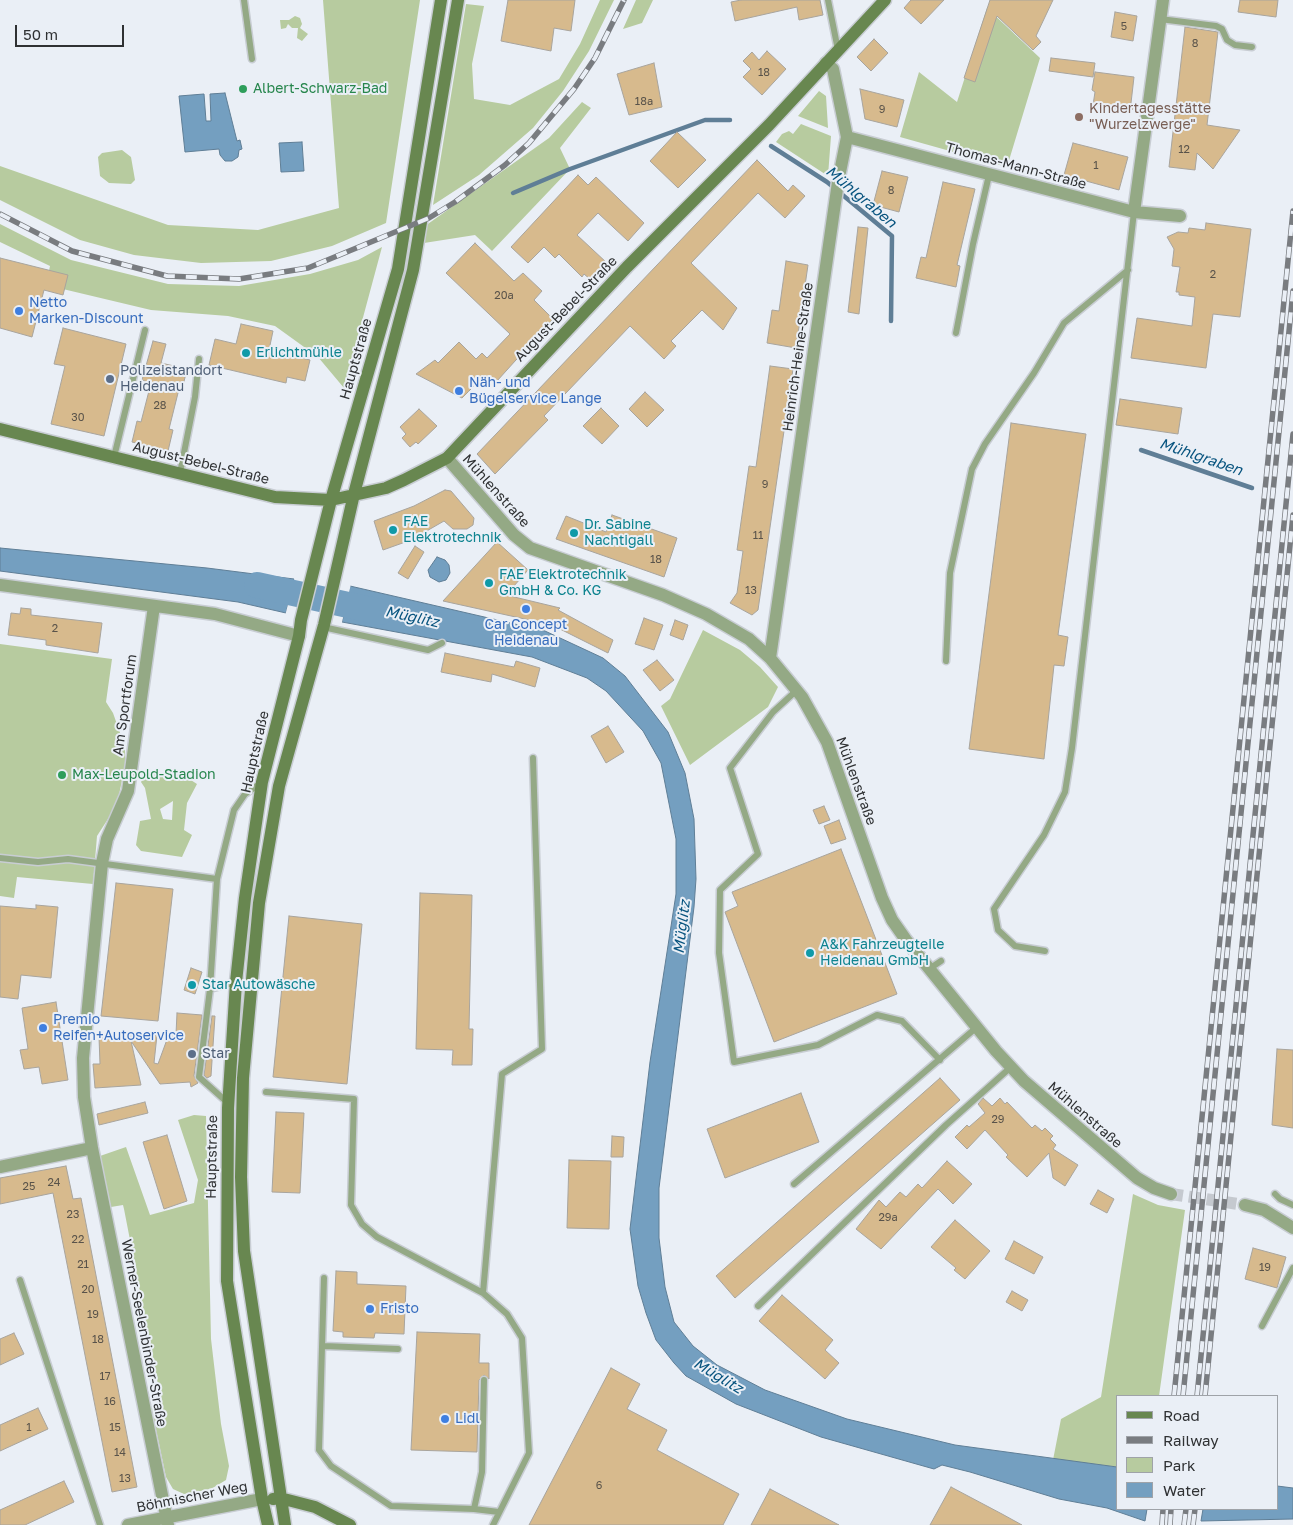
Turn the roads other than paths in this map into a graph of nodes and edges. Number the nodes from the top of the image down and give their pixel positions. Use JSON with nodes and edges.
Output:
{"nodes":[{"id":1,"x":244,"y":0,"type":"edge"},
{"id":2,"x":442,"y":0,"type":"edge"},
{"id":3,"x":458,"y":0,"type":"edge"},
{"id":4,"x":828,"y":0,"type":"edge"},
{"id":5,"x":885,"y":0,"type":"edge"},
{"id":6,"x":1163,"y":0,"type":"edge"},
{"id":7,"x":1160,"y":19,"type":"junction"},
{"id":8,"x":1252,"y":47,"type":"dead end"},
{"id":9,"x":838,"y":50,"type":"junction"},
{"id":10,"x":252,"y":59,"type":"dead end"},
{"id":11,"x":826,"y":63,"type":"junction"},
{"id":12,"x":846,"y":137,"type":"junction"},
{"id":13,"x":989,"y":175,"type":"junction"},
{"id":14,"x":1134,"y":212,"type":"junction"},
{"id":15,"x":1180,"y":216,"type":"dead end"},
{"id":16,"x":1128,"y":270,"type":"junction"},
{"id":17,"x":145,"y":330,"type":"dead end"},
{"id":18,"x":956,"y":333,"type":"dead end"},
{"id":19,"x":199,"y":359,"type":"dead end"},
{"id":20,"x":0,"y":429,"type":"edge"},
{"id":21,"x":114,"y":457,"type":"junction"},
{"id":22,"x":447,"y":458,"type":"junction"},
{"id":23,"x":180,"y":473,"type":"junction"},
{"id":24,"x":354,"y":494,"type":"junction"},
{"id":25,"x":331,"y":500,"type":"junction"},
{"id":26,"x":0,"y":585,"type":"edge"},
{"id":27,"x":154,"y":606,"type":"junction"},
{"id":28,"x":324,"y":626,"type":"junction"},
{"id":29,"x":299,"y":636,"type":"junction"},
{"id":30,"x":442,"y":643,"type":"dead end"},
{"id":31,"x":770,"y":658,"type":"junction"},
{"id":32,"x":946,"y":661,"type":"dead end"},
{"id":33,"x":797,"y":690,"type":"junction"},
{"id":34,"x":533,"y":758,"type":"dead end"},
{"id":35,"x":262,"y":782,"type":"junction"},
{"id":36,"x":0,"y":858,"type":"edge"},
{"id":37,"x":102,"y":863,"type":"junction"},
{"id":38,"x":218,"y":879,"type":"junction"},
{"id":39,"x":1045,"y":951,"type":"dead end"},
{"id":40,"x":941,"y":961,"type":"dead end"},
{"id":41,"x":929,"y":970,"type":"junction"},
{"id":42,"x":236,"y":982,"type":"junction"},
{"id":43,"x":210,"y":989,"type":"junction"},
{"id":44,"x":977,"y":1028,"type":"junction"},
{"id":45,"x":940,"y":1060,"type":"junction"},
{"id":46,"x":1011,"y":1067,"type":"junction"},
{"id":47,"x":266,"y":1092,"type":"dead end"},
{"id":48,"x":228,"y":1104,"type":"junction"},
{"id":49,"x":92,"y":1148,"type":"junction"},
{"id":50,"x":0,"y":1167,"type":"edge"},
{"id":51,"x":794,"y":1184,"type":"dead end"},
{"id":52,"x":1170,"y":1194,"type":"tunnel mouth"},
{"id":53,"x":1276,"y":1194,"type":"dead end"},
{"id":54,"x":1245,"y":1205,"type":"tunnel mouth"},
{"id":55,"x":1293,"y":1205,"type":"edge"},
{"id":56,"x":1293,"y":1228,"type":"edge"},
{"id":57,"x":1293,"y":1268,"type":"edge"},
{"id":58,"x":324,"y":1278,"type":"dead end"},
{"id":59,"x":20,"y":1280,"type":"dead end"},
{"id":60,"x":483,"y":1293,"type":"junction"},
{"id":61,"x":758,"y":1306,"type":"dead end"},
{"id":62,"x":1262,"y":1326,"type":"dead end"},
{"id":63,"x":324,"y":1346,"type":"junction"},
{"id":64,"x":398,"y":1349,"type":"dead end"},
{"id":65,"x":484,"y":1380,"type":"dead end"},
{"id":66,"x":280,"y":1498,"type":"junction"},
{"id":67,"x":262,"y":1499,"type":"junction"},
{"id":68,"x":474,"y":1509,"type":"junction"},
{"id":69,"x":500,"y":1512,"type":"junction"},
{"id":70,"x":167,"y":1521,"type":"edge"},
{"id":71,"x":100,"y":1525,"type":"edge"},
{"id":72,"x":128,"y":1525,"type":"edge"},
{"id":73,"x":268,"y":1525,"type":"edge"},
{"id":74,"x":285,"y":1525,"type":"edge"},
{"id":75,"x":350,"y":1525,"type":"edge"},
{"id":76,"x":493,"y":1525,"type":"edge"}],
"edges":[{"from":1,"to":10,"type":"lane"},
{"from":2,"to":25,"type":"main road","name":"Hauptstraße"},
{"from":3,"to":24,"type":"main road"},
{"from":4,"to":9,"type":"lane"},
{"from":5,"to":9,"type":"main road","name":"August-Bebel-Straße"},
{"from":6,"to":7,"type":"street"},
{"from":7,"to":8,"type":"lane"},
{"from":7,"to":14,"type":"street"},
{"from":9,"to":11,"type":"main road","name":"August-Bebel-Straße"},
{"from":11,"to":12,"type":"street","name":"Heinrich-Heine-Straße"},
{"from":11,"to":22,"type":"main road","name":"August-Bebel-Straße"},
{"from":12,"to":13,"type":"street","name":"Thomas-Mann-Straße"},
{"from":12,"to":31,"type":"street","name":"Heinrich-Heine-Straße"},
{"from":13,"to":14,"type":"street","name":"Thomas-Mann-Straße"},
{"from":13,"to":18,"type":"lane"},
{"from":14,"to":15,"type":"street","name":"Thomas-Mann-Straße"},
{"from":14,"to":16,"type":"lane"},
{"from":16,"to":32,"type":"lane"},
{"from":16,"to":39,"type":"lane"},
{"from":17,"to":21,"type":"lane"},
{"from":19,"to":23,"type":"lane"},
{"from":20,"to":21,"type":"main road","name":"August-Bebel-Straße"},
{"from":21,"to":23,"type":"main road","name":"August-Bebel-Straße"},
{"from":22,"to":24,"type":"main road","name":"August-Bebel-Straße"},
{"from":22,"to":31,"type":"street","name":"Mühlenstraße"},
{"from":23,"to":25,"type":"main road","name":"August-Bebel-Straße"},
{"from":24,"to":25,"type":"main road","name":"August-Bebel-Straße"},
{"from":24,"to":28,"type":"main road"},
{"from":25,"to":29,"type":"main road","name":"Hauptstraße"},
{"from":26,"to":27,"type":"street"},
{"from":27,"to":29,"type":"street"},
{"from":27,"to":37,"type":"street","name":"Am Sportforum"},
{"from":28,"to":30,"type":"lane"},
{"from":28,"to":66,"type":"main road"},
{"from":29,"to":35,"type":"main road","name":"Hauptstraße"},
{"from":31,"to":33,"type":"street","name":"Mühlenstraße"},
{"from":33,"to":41,"type":"street","name":"Mühlenstraße"},
{"from":33,"to":45,"type":"lane"},
{"from":34,"to":60,"type":"lane"},
{"from":35,"to":38,"type":"lane"},
{"from":35,"to":42,"type":"main road","name":"Hauptstraße"},
{"from":36,"to":37,"type":"lane"},
{"from":37,"to":38,"type":"lane"},
{"from":37,"to":49,"type":"street","name":"Werner-Seelenbinder-Straße"},
{"from":38,"to":43,"type":"lane"},
{"from":40,"to":41,"type":"lane"},
{"from":41,"to":44,"type":"street","name":"Mühlenstraße"},
{"from":42,"to":43,"type":"lane"},
{"from":42,"to":48,"type":"main road","name":"Hauptstraße"},
{"from":43,"to":48,"type":"lane"},
{"from":44,"to":45,"type":"lane"},
{"from":44,"to":46,"type":"street","name":"Mühlenstraße"},
{"from":45,"to":51,"type":"lane"},
{"from":46,"to":52,"type":"street","name":"Mühlenstraße"},
{"from":46,"to":61,"type":"lane"},
{"from":47,"to":60,"type":"lane"},
{"from":48,"to":67,"type":"main road","name":"Hauptstraße"},
{"from":49,"to":50,"type":"street"},
{"from":49,"to":70,"type":"street","name":"Werner-Seelenbinder-Straße"},
{"from":53,"to":55,"type":"lane"},
{"from":54,"to":56,"type":"street"},
{"from":57,"to":62,"type":"lane"},
{"from":58,"to":63,"type":"lane"},
{"from":59,"to":71,"type":"lane"},
{"from":60,"to":69,"type":"lane"},
{"from":63,"to":64,"type":"lane"},
{"from":63,"to":68,"type":"lane"},
{"from":65,"to":68,"type":"lane"},
{"from":66,"to":67,"type":"main road"},
{"from":66,"to":74,"type":"main road"},
{"from":66,"to":75,"type":"main road"},
{"from":67,"to":70,"type":"street","name":"Böhmischer Weg"},
{"from":67,"to":73,"type":"main road","name":"Hauptstraße"},
{"from":68,"to":69,"type":"lane"},
{"from":69,"to":76,"type":"lane"},
{"from":70,"to":72,"type":"street","name":"Böhmischer Weg"}]}
